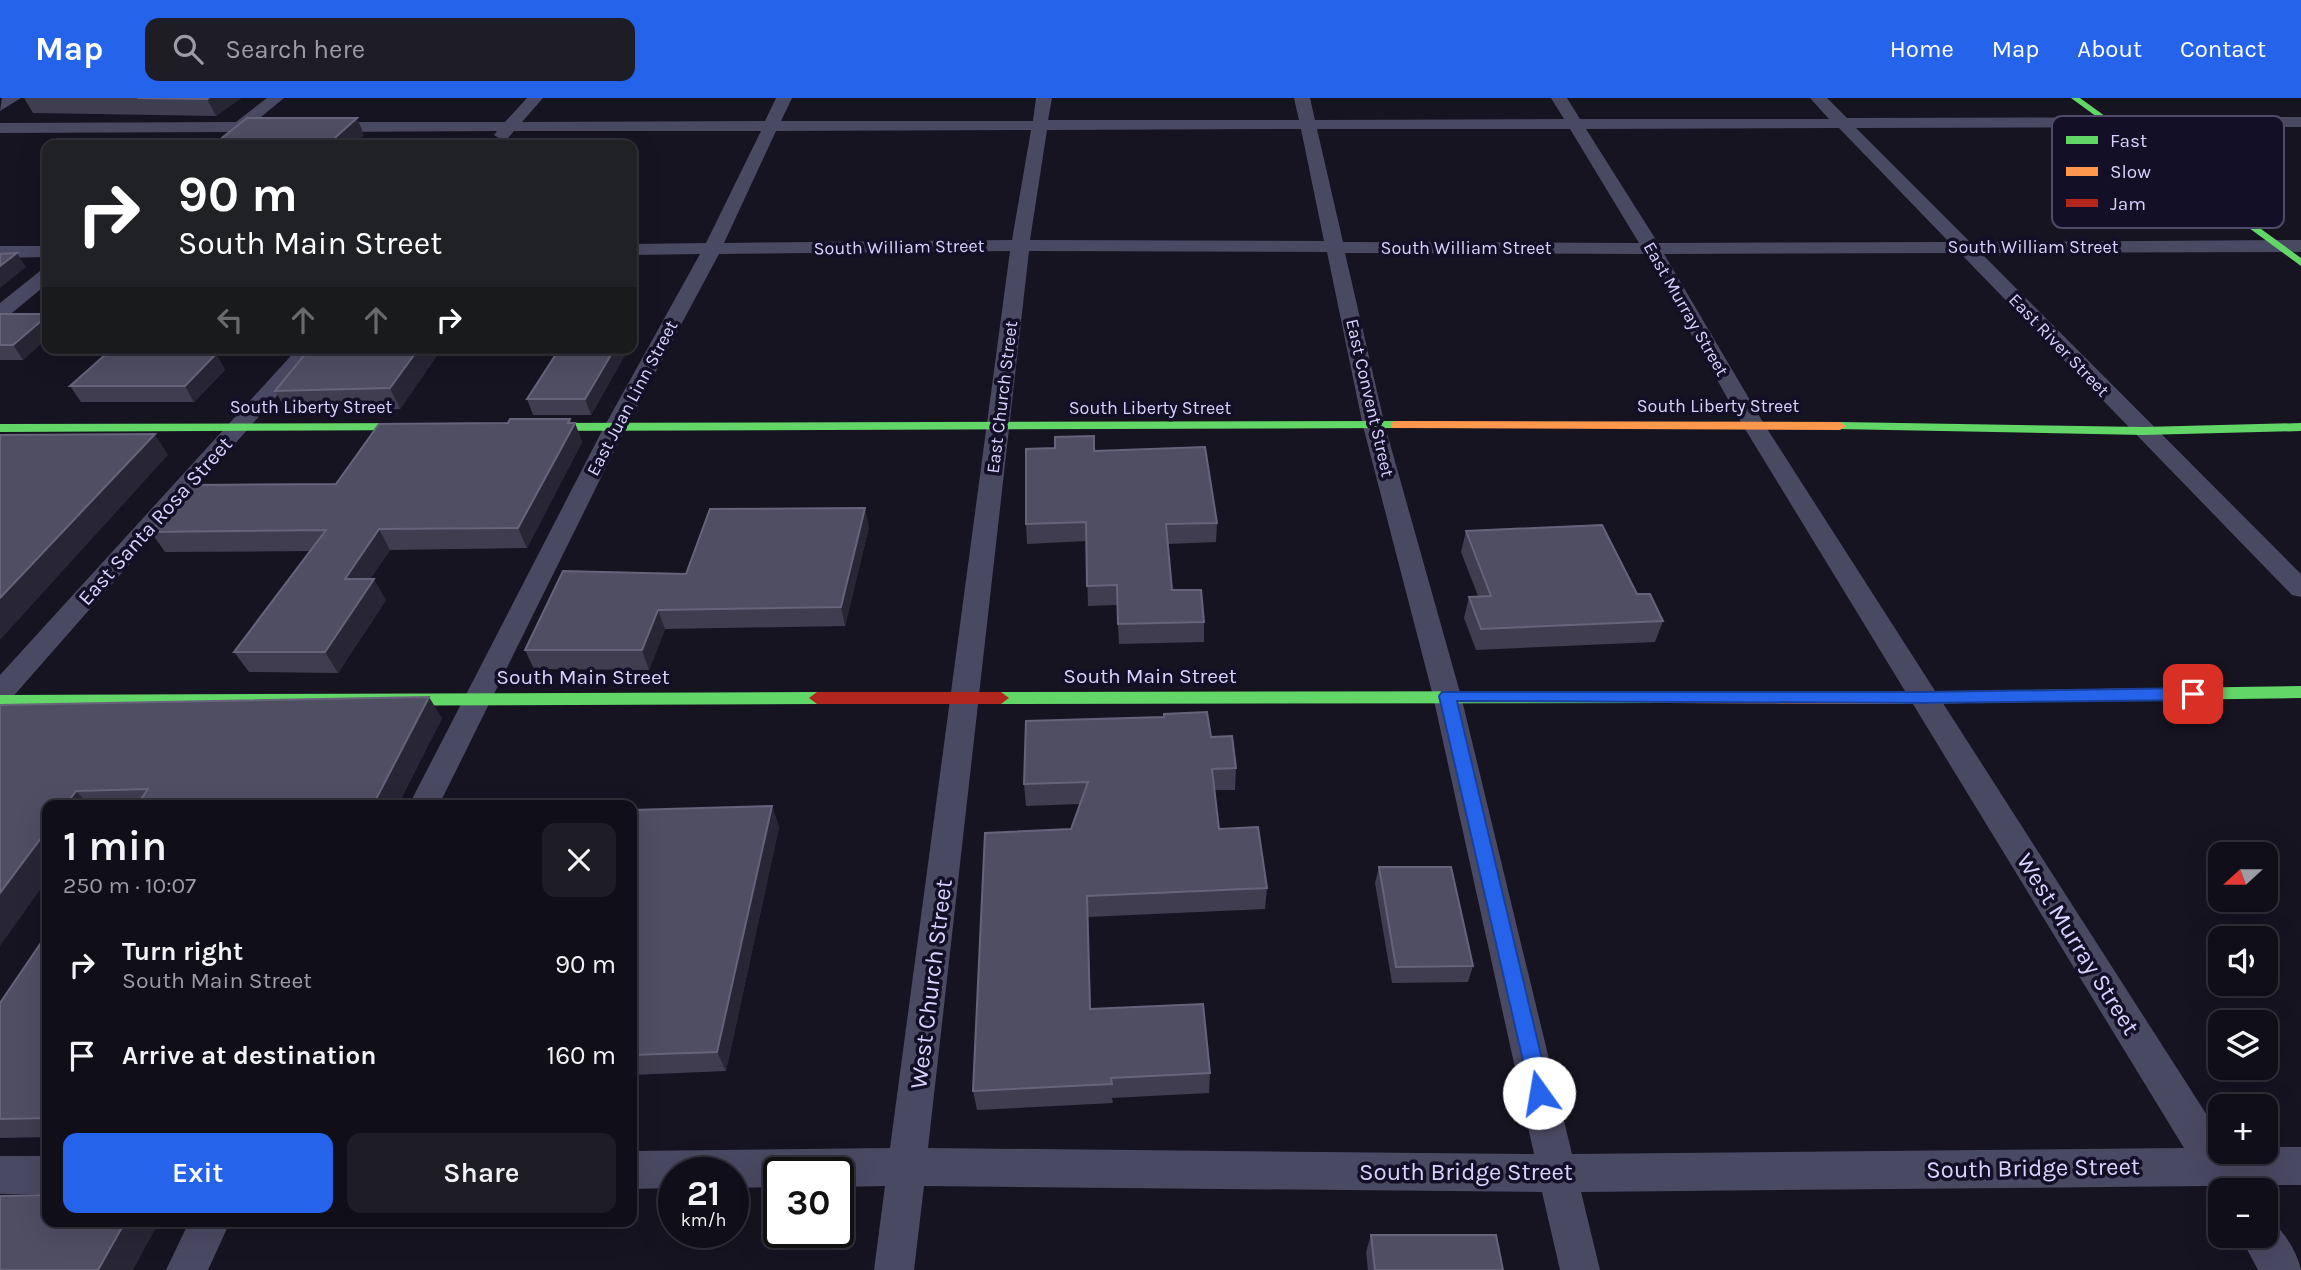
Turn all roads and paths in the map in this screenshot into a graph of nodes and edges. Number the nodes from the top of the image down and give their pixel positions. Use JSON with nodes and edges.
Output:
{"nodes":[{"id":1,"x":13,"y":98,"type":"edge"},
{"id":2,"x":276,"y":98,"type":"edge"},
{"id":3,"x":535,"y":98,"type":"edge"},
{"id":4,"x":784,"y":98,"type":"edge"},
{"id":5,"x":1044,"y":98,"type":"edge"},
{"id":6,"x":1302,"y":98,"type":"edge"},
{"id":7,"x":1559,"y":98,"type":"edge"},
{"id":8,"x":1818,"y":98,"type":"edge"},
{"id":9,"x":2075,"y":98,"type":"edge"},
{"id":10,"x":0,"y":106,"type":"edge"},
{"id":11,"x":2100,"y":116,"type":"edge"},
{"id":12,"x":2052,"y":121,"type":"edge"},
{"id":13,"x":1843,"y":123,"type":"junction"},
{"id":14,"x":769,"y":124,"type":"junction"},
{"id":15,"x":1041,"y":124,"type":"junction"},
{"id":16,"x":1575,"y":124,"type":"junction"},
{"id":17,"x":1308,"y":125,"type":"junction"},
{"id":18,"x":510,"y":126,"type":"junction"},
{"id":19,"x":240,"y":127,"type":"junction"},
{"id":20,"x":0,"y":128,"type":"edge"},
{"id":21,"x":223,"y":140,"type":"edge"},
{"id":22,"x":497,"y":140,"type":"edge"},
{"id":23,"x":2253,"y":228,"type":"edge"},
{"id":24,"x":1020,"y":245,"type":"junction"},
{"id":25,"x":2277,"y":246,"type":"junction"},
{"id":26,"x":2301,"y":246,"type":"edge"},
{"id":27,"x":1336,"y":247,"type":"junction"},
{"id":28,"x":1964,"y":248,"type":"junction"},
{"id":29,"x":712,"y":249,"type":"junction"},
{"id":30,"x":1652,"y":249,"type":"junction"},
{"id":31,"x":637,"y":250,"type":"edge"},
{"id":32,"x":0,"y":252,"type":"edge"},
{"id":33,"x":42,"y":252,"type":"edge"},
{"id":34,"x":2301,"y":263,"type":"edge"},
{"id":35,"x":42,"y":279,"type":"edge"},
{"id":36,"x":0,"y":313,"type":"edge"},
{"id":37,"x":304,"y":354,"type":"edge"},
{"id":38,"x":1753,"y":424,"type":"junction"},
{"id":39,"x":240,"y":426,"type":"junction"},
{"id":40,"x":1374,"y":426,"type":"junction"},
{"id":41,"x":448,"y":427,"type":"edge"},
{"id":42,"x":504,"y":427,"type":"edge"},
{"id":43,"x":0,"y":428,"type":"edge"},
{"id":44,"x":615,"y":428,"type":"junction"},
{"id":45,"x":999,"y":428,"type":"junction"},
{"id":46,"x":2301,"y":428,"type":"edge"},
{"id":47,"x":2143,"y":431,"type":"junction"},
{"id":48,"x":2301,"y":589,"type":"edge"},
{"id":49,"x":2301,"y":692,"type":"edge"},
{"id":50,"x":0,"y":693,"type":"edge"},
{"id":51,"x":1447,"y":696,"type":"junction"},
{"id":52,"x":965,"y":697,"type":"junction"},
{"id":53,"x":479,"y":698,"type":"junction"},
{"id":54,"x":1924,"y":698,"type":"junction"},
{"id":55,"x":0,"y":701,"type":"edge"},
{"id":56,"x":427,"y":800,"type":"edge"},
{"id":57,"x":2301,"y":1166,"type":"edge"},
{"id":58,"x":909,"y":1167,"type":"junction"},
{"id":59,"x":637,"y":1170,"type":"edge"},
{"id":60,"x":1557,"y":1173,"type":"junction"},
{"id":61,"x":0,"y":1175,"type":"edge"},
{"id":62,"x":42,"y":1175,"type":"edge"},
{"id":63,"x":2224,"y":1178,"type":"edge"},
{"id":64,"x":208,"y":1227,"type":"edge"},
{"id":65,"x":2268,"y":1248,"type":"edge"},
{"id":66,"x":186,"y":1270,"type":"edge"},
{"id":67,"x":894,"y":1270,"type":"edge"},
{"id":68,"x":1580,"y":1270,"type":"edge"},
{"id":69,"x":2282,"y":1270,"type":"edge"}],
"edges":[{"from":1,"to":10,"type":"street"},
{"from":2,"to":19,"type":"street"},
{"from":3,"to":18,"type":"street"},
{"from":4,"to":14,"type":"street","name":"East Juan Linn Street"},
{"from":5,"to":15,"type":"street","name":"East Church Street"},
{"from":6,"to":17,"type":"street","name":"East Convent Street"},
{"from":7,"to":16,"type":"street","name":"East Murray Street"},
{"from":8,"to":13,"type":"street","name":"East River Street"},
{"from":9,"to":11,"type":"street"},
{"from":12,"to":13,"type":"street"},
{"from":13,"to":16,"type":"street"},
{"from":13,"to":28,"type":"street","name":"East River Street"},
{"from":14,"to":15,"type":"street"},
{"from":14,"to":18,"type":"street"},
{"from":14,"to":29,"type":"street","name":"East Juan Linn Street"},
{"from":15,"to":17,"type":"street"},
{"from":15,"to":24,"type":"street","name":"East Church Street"},
{"from":16,"to":17,"type":"street"},
{"from":16,"to":30,"type":"street","name":"East Murray Street"},
{"from":17,"to":27,"type":"street","name":"East Convent Street"},
{"from":18,"to":19,"type":"street"},
{"from":18,"to":22,"type":"street"},
{"from":19,"to":20,"type":"street"},
{"from":19,"to":21,"type":"street"},
{"from":23,"to":25,"type":"street"},
{"from":24,"to":27,"type":"street","name":"South William Street"},
{"from":24,"to":29,"type":"street","name":"South William Street"},
{"from":24,"to":45,"type":"street","name":"East Church Street"},
{"from":25,"to":26,"type":"street","name":"South William Street"},
{"from":25,"to":28,"type":"street","name":"South William Street"},
{"from":25,"to":34,"type":"street"},
{"from":27,"to":30,"type":"street","name":"South William Street"},
{"from":27,"to":40,"type":"street","name":"East Convent Street"},
{"from":28,"to":30,"type":"street","name":"South William Street"},
{"from":28,"to":47,"type":"street","name":"East River Street"},
{"from":29,"to":31,"type":"street","name":"South William Street"},
{"from":29,"to":44,"type":"street","name":"East Juan Linn Street"},
{"from":30,"to":38,"type":"street","name":"East Murray Street"},
{"from":32,"to":33,"type":"street"},
{"from":35,"to":36,"type":"street"},
{"from":37,"to":39,"type":"street","name":"East Santa Rosa Street"},
{"from":38,"to":40,"type":"street","name":"South Liberty Street"},
{"from":38,"to":47,"type":"street","name":"South Liberty Street"},
{"from":38,"to":54,"type":"street","name":"East Murray Street"},
{"from":39,"to":41,"type":"street","name":"South Liberty Street"},
{"from":39,"to":43,"type":"street","name":"South Liberty Street"},
{"from":39,"to":50,"type":"street","name":"East Santa Rosa Street"},
{"from":40,"to":45,"type":"street","name":"South Liberty Street"},
{"from":40,"to":51,"type":"street","name":"East Convent Street"},
{"from":42,"to":44,"type":"street","name":"South Liberty Street"},
{"from":44,"to":45,"type":"street","name":"South Liberty Street"},
{"from":44,"to":53,"type":"street","name":"East Juan Linn Street"},
{"from":45,"to":52,"type":"street","name":"East Church Street"},
{"from":46,"to":47,"type":"street","name":"South Liberty Street"},
{"from":47,"to":48,"type":"street","name":"East River Street"},
{"from":49,"to":54,"type":"street","name":"South Main Street"},
{"from":51,"to":52,"type":"street","name":"South Main Street"},
{"from":51,"to":54,"type":"street","name":"South Main Street"},
{"from":51,"to":60,"type":"street","name":"East Convent Street"},
{"from":52,"to":53,"type":"street","name":"South Main Street"},
{"from":52,"to":58,"type":"street","name":"West Church Street"},
{"from":53,"to":55,"type":"street","name":"South Main Street"},
{"from":53,"to":56,"type":"street","name":"East Juan Linn Street"},
{"from":54,"to":63,"type":"street","name":"West Murray Street"},
{"from":57,"to":63,"type":"street","name":"South Bridge Street"},
{"from":58,"to":59,"type":"street","name":"South Bridge Street"},
{"from":58,"to":60,"type":"street","name":"South Bridge Street"},
{"from":58,"to":67,"type":"street","name":"West Church Street"},
{"from":60,"to":63,"type":"street","name":"South Bridge Street"},
{"from":60,"to":68,"type":"street","name":"East Convent Street"},
{"from":61,"to":62,"type":"street"},
{"from":64,"to":66,"type":"street"},
{"from":65,"to":69,"type":"street"}]}
